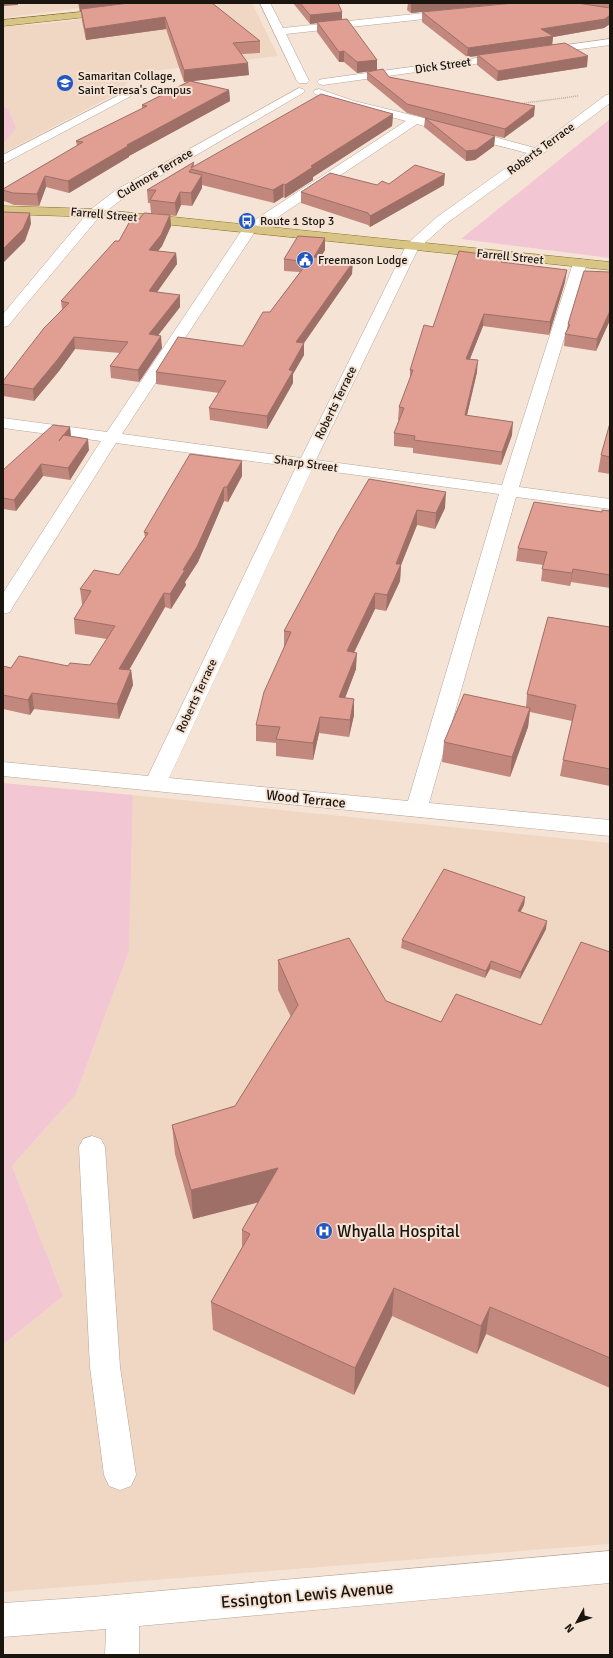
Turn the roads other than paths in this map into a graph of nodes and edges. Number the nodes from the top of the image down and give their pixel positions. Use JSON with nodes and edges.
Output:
{"nodes":[{"id":1,"x":265,"y":3,"type":"edge"},
{"id":2,"x":122,"y":11,"type":"edge"},
{"id":3,"x":464,"y":12,"type":"edge"},
{"id":4,"x":3,"y":23,"type":"edge"},
{"id":5,"x":279,"y":32,"type":"junction"},
{"id":6,"x":610,"y":42,"type":"edge"},
{"id":7,"x":532,"y":53,"type":"edge"},
{"id":8,"x":516,"y":55,"type":"edge"},
{"id":9,"x":301,"y":86,"type":"junction"},
{"id":10,"x":321,"y":87,"type":"junction"},
{"id":11,"x":127,"y":94,"type":"dead end"},
{"id":12,"x":610,"y":97,"type":"edge"},
{"id":13,"x":415,"y":120,"type":"junction"},
{"id":14,"x":438,"y":126,"type":"edge"},
{"id":15,"x":453,"y":130,"type":"edge"},
{"id":16,"x":537,"y":152,"type":"junction"},
{"id":17,"x":3,"y":160,"type":"edge"},
{"id":18,"x":3,"y":210,"type":"edge"},
{"id":19,"x":95,"y":213,"type":"junction"},
{"id":20,"x":249,"y":230,"type":"junction"},
{"id":21,"x":412,"y":247,"type":"junction"},
{"id":22,"x":580,"y":263,"type":"junction"},
{"id":23,"x":610,"y":266,"type":"edge"},
{"id":24,"x":3,"y":323,"type":"edge"},
{"id":25,"x":3,"y":423,"type":"edge"},
{"id":26,"x":112,"y":438,"type":"junction"},
{"id":27,"x":306,"y":464,"type":"junction"},
{"id":28,"x":509,"y":491,"type":"junction"},
{"id":29,"x":610,"y":504,"type":"edge"},
{"id":30,"x":3,"y":608,"type":"edge"},
{"id":31,"x":3,"y":769,"type":"edge"},
{"id":32,"x":155,"y":784,"type":"junction"},
{"id":33,"x":416,"y":809,"type":"junction"},
{"id":34,"x":610,"y":828,"type":"edge"},
{"id":35,"x":92,"y":1146,"type":"dead end"},
{"id":36,"x":120,"y":1475,"type":"dead end"},
{"id":37,"x":610,"y":1567,"type":"edge"},
{"id":38,"x":123,"y":1611,"type":"junction"},
{"id":39,"x":3,"y":1620,"type":"edge"},
{"id":40,"x":122,"y":1655,"type":"edge"}],
"edges":[{"from":1,"to":5,"type":"street"},
{"from":2,"to":4,"type":"main road"},
{"from":3,"to":5,"type":"street"},
{"from":5,"to":9,"type":"street"},
{"from":6,"to":7,"type":"street"},
{"from":8,"to":10,"type":"street","name":"Dick Street"},
{"from":9,"to":10,"type":"street"},
{"from":9,"to":19,"type":"street","name":"Cudmore Terrace"},
{"from":10,"to":13,"type":"street"},
{"from":11,"to":17,"type":"street"},
{"from":12,"to":16,"type":"street","name":"Roberts Terrace"},
{"from":13,"to":14,"type":"street"},
{"from":13,"to":20,"type":"street"},
{"from":15,"to":16,"type":"street"},
{"from":16,"to":21,"type":"street","name":"Roberts Terrace"},
{"from":18,"to":19,"type":"main road","name":"Farrell Street"},
{"from":19,"to":20,"type":"main road","name":"Farrell Street"},
{"from":19,"to":24,"type":"street","name":"Cudmore Terrace"},
{"from":20,"to":21,"type":"main road","name":"Farrell Street"},
{"from":20,"to":26,"type":"street"},
{"from":21,"to":22,"type":"main road","name":"Farrell Street"},
{"from":21,"to":27,"type":"street","name":"Roberts Terrace"},
{"from":22,"to":23,"type":"main road","name":"Farrell Street"},
{"from":22,"to":28,"type":"street"},
{"from":25,"to":26,"type":"street","name":"Sharp Street"},
{"from":26,"to":27,"type":"street","name":"Sharp Street"},
{"from":26,"to":30,"type":"street"},
{"from":27,"to":28,"type":"street","name":"Sharp Street"},
{"from":27,"to":32,"type":"street","name":"Roberts Terrace"},
{"from":28,"to":29,"type":"street","name":"Sharp Street"},
{"from":28,"to":33,"type":"street"},
{"from":31,"to":32,"type":"street","name":"Wood Terrace"},
{"from":32,"to":33,"type":"street","name":"Wood Terrace"},
{"from":33,"to":34,"type":"street","name":"Wood Terrace"},
{"from":35,"to":36,"type":"street"},
{"from":37,"to":38,"type":"street","name":"Essington Lewis Avenue"},
{"from":38,"to":39,"type":"street","name":"Essington Lewis Avenue"},
{"from":38,"to":40,"type":"street"}]}
